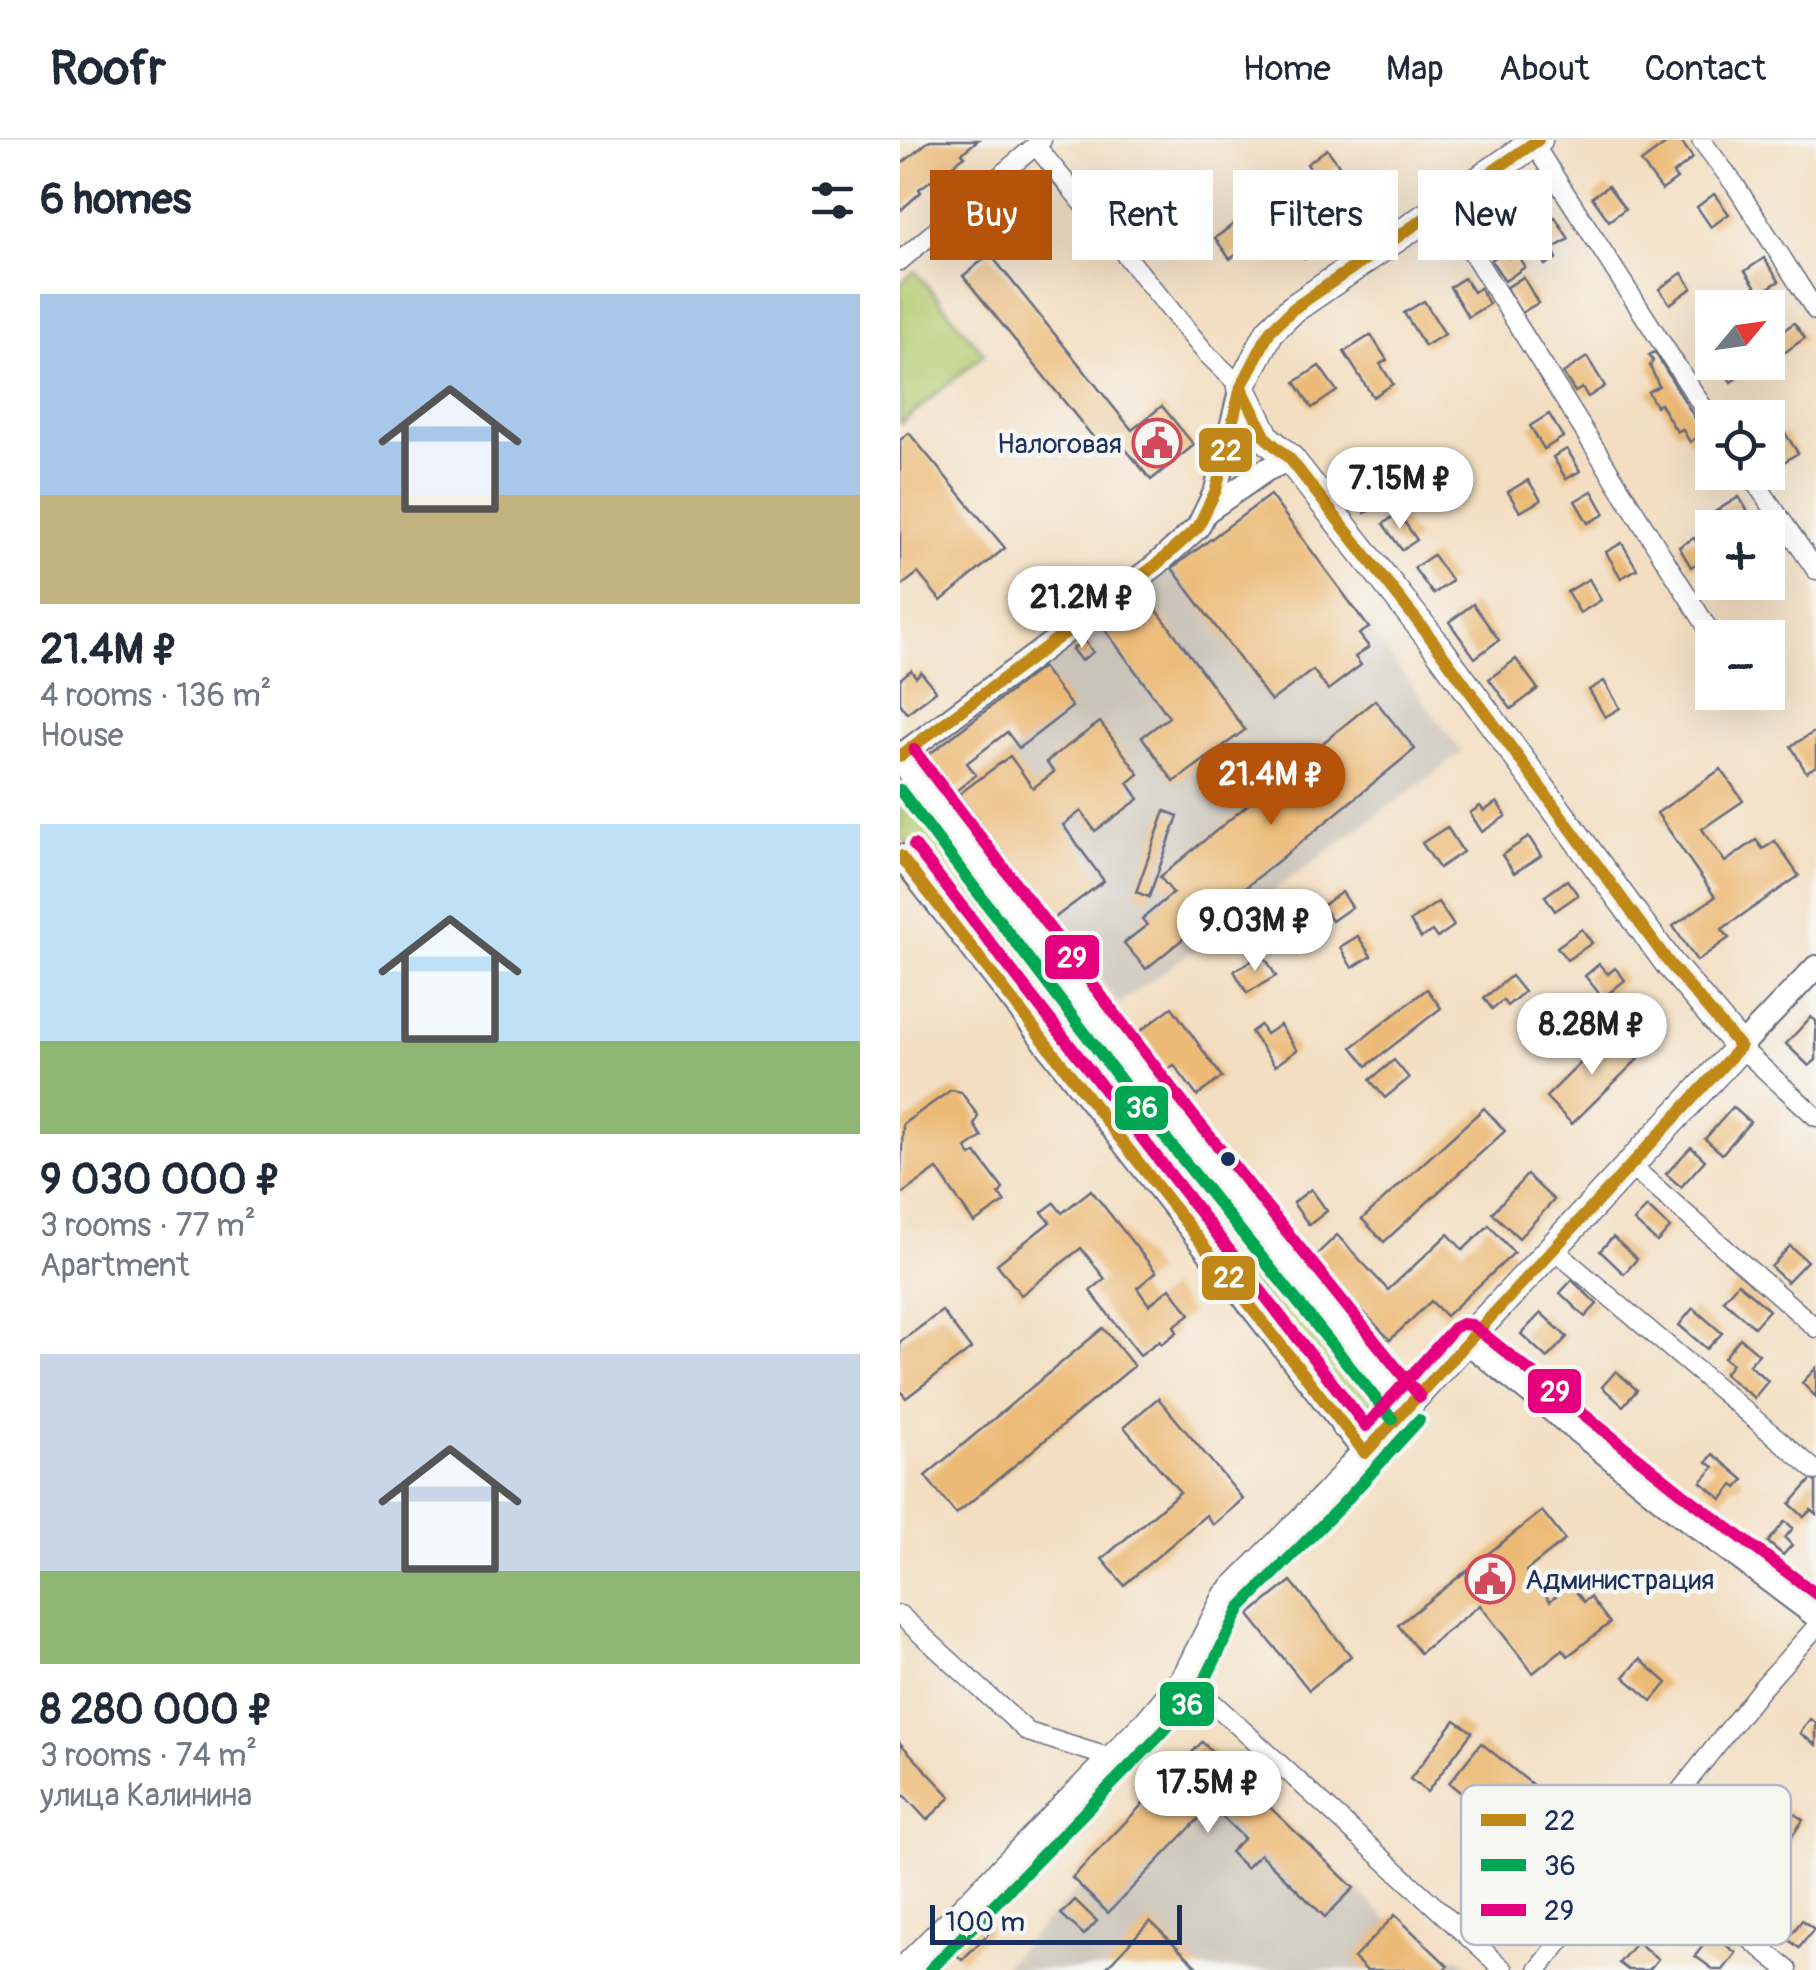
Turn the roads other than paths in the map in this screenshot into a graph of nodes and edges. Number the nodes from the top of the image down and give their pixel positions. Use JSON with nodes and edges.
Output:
{"nodes":[{"id":1,"x":1701,"y":140,"type":"edge"},
{"id":2,"x":1535,"y":142,"type":"edge"},
{"id":3,"x":1039,"y":143,"type":"edge"},
{"id":4,"x":1495,"y":170,"type":"edge"},
{"id":5,"x":1418,"y":223,"type":"edge"},
{"id":6,"x":1477,"y":260,"type":"edge"},
{"id":7,"x":900,"y":261,"type":"edge"},
{"id":8,"x":1816,"y":311,"type":"edge"},
{"id":9,"x":1241,"y":387,"type":"junction"},
{"id":10,"x":1699,"y":400,"type":"edge"},
{"id":11,"x":1290,"y":460,"type":"junction"},
{"id":12,"x":1760,"y":490,"type":"edge"},
{"id":13,"x":1207,"y":511,"type":"junction"},
{"id":14,"x":1816,"y":570,"type":"edge"},
{"id":15,"x":1703,"y":620,"type":"edge"},
{"id":16,"x":900,"y":758,"type":"edge"},
{"id":17,"x":909,"y":778,"type":"edge"},
{"id":18,"x":900,"y":856,"type":"edge"},
{"id":19,"x":1816,"y":967,"type":"edge"},
{"id":20,"x":1740,"y":1047,"type":"junction"},
{"id":21,"x":1816,"y":1117,"type":"edge"},
{"id":22,"x":1630,"y":1165,"type":"junction"},
{"id":23,"x":1552,"y":1248,"type":"junction"},
{"id":24,"x":1816,"y":1328,"type":"edge"},
{"id":25,"x":1466,"y":1341,"type":"junction"},
{"id":26,"x":1386,"y":1383,"type":"junction"},
{"id":27,"x":1406,"y":1408,"type":"junction"},
{"id":28,"x":1342,"y":1426,"type":"junction"},
{"id":29,"x":1365,"y":1454,"type":"junction"},
{"id":30,"x":1816,"y":1470,"type":"edge"},
{"id":31,"x":900,"y":1615,"type":"edge"},
{"id":32,"x":1816,"y":1616,"type":"edge"},
{"id":33,"x":1816,"y":1628,"type":"edge"},
{"id":34,"x":1186,"y":1678,"type":"junction"},
{"id":35,"x":1111,"y":1758,"type":"junction"},
{"id":36,"x":1686,"y":1785,"type":"edge"},
{"id":37,"x":1461,"y":1931,"type":"edge"},
{"id":38,"x":1477,"y":1945,"type":"edge"},
{"id":39,"x":1558,"y":1945,"type":"edge"},
{"id":40,"x":1758,"y":1945,"type":"edge"},
{"id":41,"x":905,"y":1970,"type":"edge"},
{"id":42,"x":1504,"y":1970,"type":"edge"},
{"id":43,"x":1538,"y":1970,"type":"edge"},
{"id":44,"x":1788,"y":1970,"type":"edge"}],
"edges":[{"from":1,"to":8,"type":"street"},
{"from":2,"to":4,"type":"main road"},
{"from":2,"to":10,"type":"street"},
{"from":3,"to":7,"type":"street"},
{"from":3,"to":9,"type":"street"},
{"from":5,"to":9,"type":"main road"},
{"from":6,"to":15,"type":"street"},
{"from":9,"to":11,"type":"main road"},
{"from":9,"to":13,"type":"main road"},
{"from":11,"to":13,"type":"main road"},
{"from":11,"to":20,"type":"main road"},
{"from":12,"to":14,"type":"street"},
{"from":13,"to":16,"type":"main road"},
{"from":16,"to":17,"type":"main road"},
{"from":17,"to":26,"type":"main road"},
{"from":18,"to":28,"type":"main road"},
{"from":19,"to":20,"type":"main road"},
{"from":20,"to":21,"type":"street"},
{"from":20,"to":22,"type":"main road"},
{"from":22,"to":23,"type":"main road"},
{"from":22,"to":24,"type":"street"},
{"from":23,"to":25,"type":"main road"},
{"from":23,"to":30,"type":"street"},
{"from":25,"to":27,"type":"main road"},
{"from":25,"to":32,"type":"main road"},
{"from":26,"to":27,"type":"main road"},
{"from":26,"to":28,"type":"main road"},
{"from":27,"to":29,"type":"main road"},
{"from":28,"to":29,"type":"main road"},
{"from":29,"to":34,"type":"main road"},
{"from":31,"to":35,"type":"street"},
{"from":33,"to":36,"type":"street"},
{"from":34,"to":35,"type":"main road"},
{"from":34,"to":37,"type":"street"},
{"from":35,"to":41,"type":"main road"},
{"from":38,"to":42,"type":"street"},
{"from":39,"to":43,"type":"street"},
{"from":40,"to":44,"type":"street"}]}
